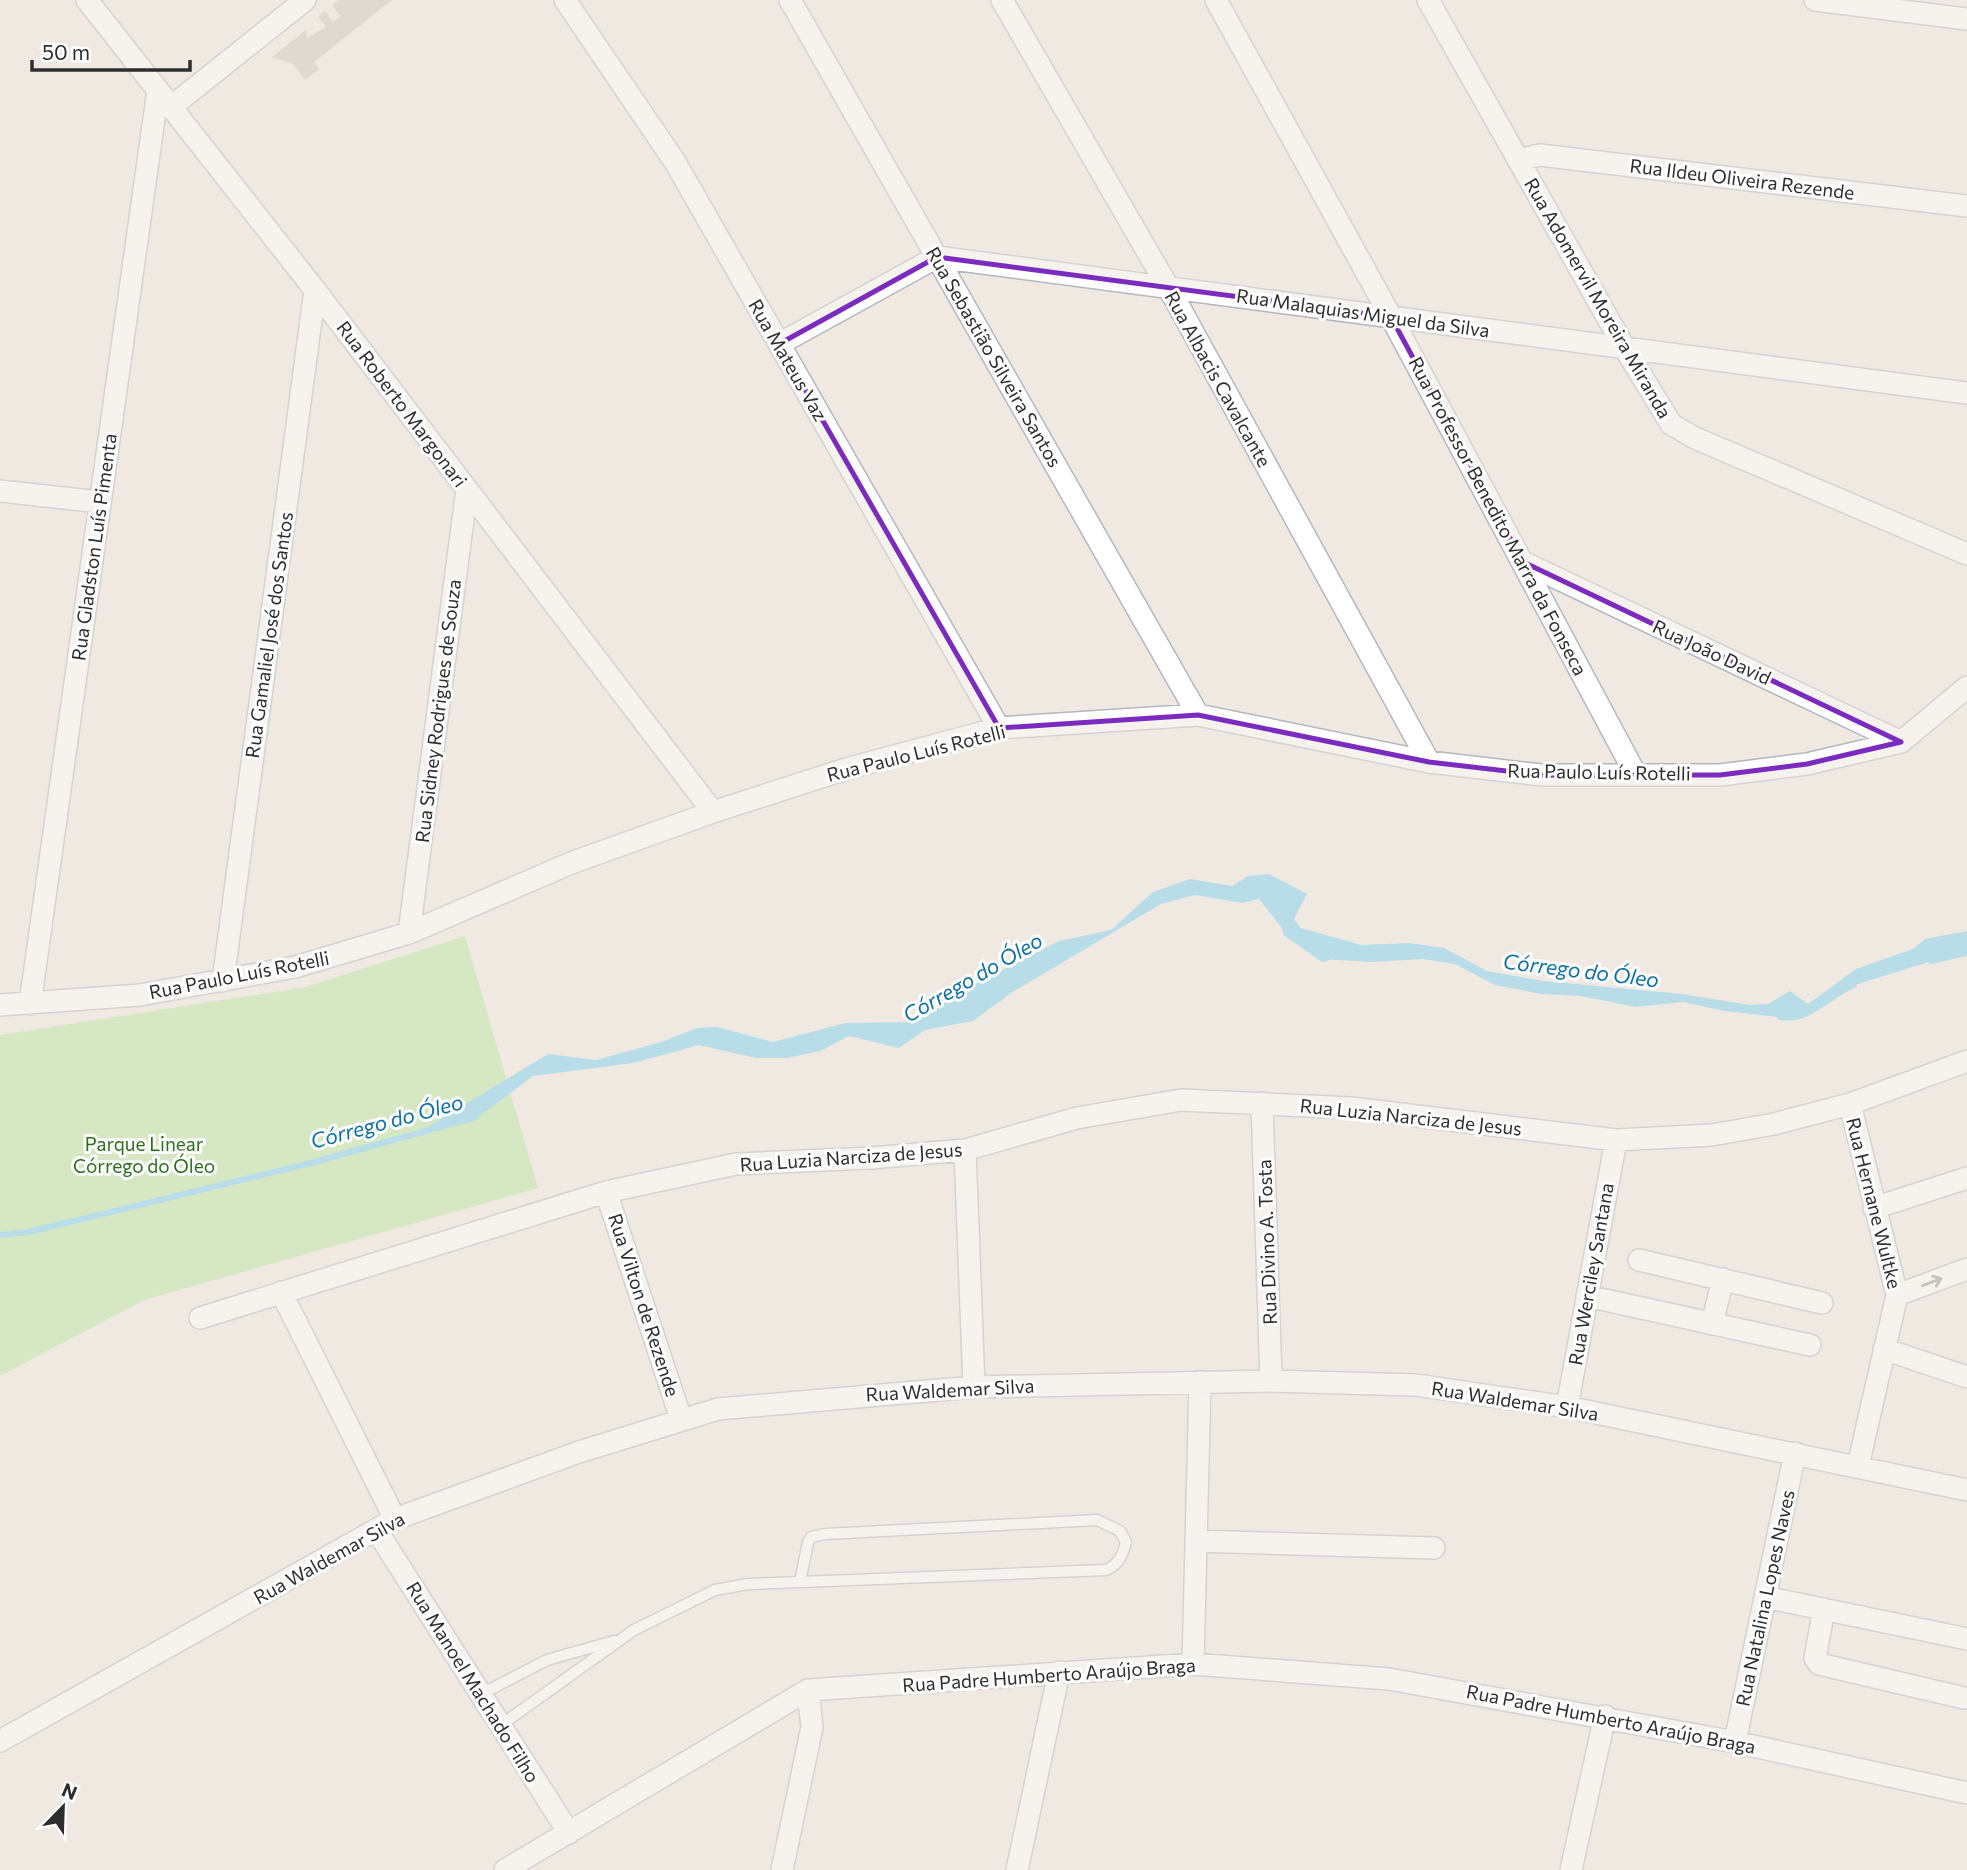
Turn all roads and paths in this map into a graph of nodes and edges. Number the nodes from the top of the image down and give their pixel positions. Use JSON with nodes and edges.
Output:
{"nodes":[{"id":1,"x":88,"y":0,"type":"edge"},
{"id":2,"x":305,"y":0,"type":"edge"},
{"id":3,"x":565,"y":0,"type":"edge"},
{"id":4,"x":790,"y":0,"type":"edge"},
{"id":5,"x":1002,"y":0,"type":"edge"},
{"id":6,"x":1216,"y":0,"type":"edge"},
{"id":7,"x":1428,"y":0,"type":"edge"},
{"id":8,"x":1815,"y":0,"type":"edge"},
{"id":9,"x":1967,"y":19,"type":"edge"},
{"id":10,"x":164,"y":98,"type":"junction"},
{"id":11,"x":1518,"y":159,"type":"junction"},
{"id":12,"x":1967,"y":206,"type":"edge"},
{"id":13,"x":937,"y":257,"type":"junction"},
{"id":14,"x":1168,"y":287,"type":"junction"},
{"id":15,"x":315,"y":290,"type":"junction"},
{"id":16,"x":1391,"y":317,"type":"junction"},
{"id":17,"x":779,"y":344,"type":"junction"},
{"id":18,"x":1624,"y":347,"type":"junction"},
{"id":19,"x":1967,"y":393,"type":"edge"},
{"id":20,"x":467,"y":489,"type":"junction"},
{"id":21,"x":0,"y":491,"type":"edge"},
{"id":22,"x":100,"y":502,"type":"junction"},
{"id":23,"x":1967,"y":554,"type":"edge"},
{"id":24,"x":1523,"y":562,"type":"junction"},
{"id":25,"x":1966,"y":685,"type":"edge"},
{"id":26,"x":1198,"y":715,"type":"junction"},
{"id":27,"x":999,"y":729,"type":"junction"},
{"id":28,"x":1901,"y":742,"type":"junction"},
{"id":29,"x":1429,"y":762,"type":"junction"},
{"id":30,"x":1636,"y":775,"type":"junction"},
{"id":31,"x":713,"y":812,"type":"junction"},
{"id":32,"x":409,"y":933,"type":"junction"},
{"id":33,"x":223,"y":981,"type":"junction"},
{"id":34,"x":30,"y":1004,"type":"junction"},
{"id":35,"x":0,"y":1005,"type":"edge"},
{"id":36,"x":1967,"y":1061,"type":"edge"},
{"id":37,"x":1262,"y":1103,"type":"junction"},
{"id":38,"x":1850,"y":1104,"type":"junction"},
{"id":39,"x":1616,"y":1140,"type":"junction"},
{"id":40,"x":965,"y":1150,"type":"junction"},
{"id":41,"x":1967,"y":1178,"type":"edge"},
{"id":42,"x":606,"y":1192,"type":"junction"},
{"id":43,"x":1874,"y":1208,"type":"junction"},
{"id":44,"x":1639,"y":1260,"type":"dead end"},
{"id":45,"x":1967,"y":1269,"type":"edge"},
{"id":46,"x":1723,"y":1279,"type":"junction"},
{"id":47,"x":281,"y":1292,"type":"junction"},
{"id":48,"x":1897,"y":1295,"type":"junction"},
{"id":49,"x":1587,"y":1296,"type":"junction"},
{"id":50,"x":1822,"y":1303,"type":"dead end"},
{"id":51,"x":200,"y":1318,"type":"dead end"},
{"id":52,"x":1712,"y":1324,"type":"junction"},
{"id":53,"x":1810,"y":1345,"type":"dead end"},
{"id":54,"x":1884,"y":1349,"type":"junction"},
{"id":55,"x":1967,"y":1377,"type":"edge"},
{"id":56,"x":1271,"y":1381,"type":"junction"},
{"id":57,"x":1200,"y":1382,"type":"junction"},
{"id":58,"x":974,"y":1387,"type":"junction"},
{"id":59,"x":1567,"y":1407,"type":"junction"},
{"id":60,"x":681,"y":1419,"type":"junction"},
{"id":61,"x":1795,"y":1453,"type":"junction"},
{"id":62,"x":1858,"y":1466,"type":"junction"},
{"id":63,"x":1967,"y":1490,"type":"edge"},
{"id":64,"x":386,"y":1525,"type":"junction"},
{"id":65,"x":1196,"y":1541,"type":"junction"},
{"id":66,"x":1434,"y":1548,"type":"dead end"},
{"id":67,"x":800,"y":1582,"type":"junction"},
{"id":68,"x":1765,"y":1597,"type":"junction"},
{"id":69,"x":1824,"y":1609,"type":"junction"},
{"id":70,"x":1967,"y":1639,"type":"edge"},
{"id":71,"x":620,"y":1640,"type":"junction"},
{"id":72,"x":1193,"y":1664,"type":"junction"},
{"id":73,"x":1059,"y":1672,"type":"junction"},
{"id":74,"x":808,"y":1690,"type":"junction"},
{"id":75,"x":481,"y":1694,"type":"junction"},
{"id":76,"x":1964,"y":1698,"type":"dead end"},
{"id":77,"x":1605,"y":1716,"type":"junction"},
{"id":78,"x":501,"y":1726,"type":"junction"},
{"id":79,"x":0,"y":1741,"type":"edge"},
{"id":80,"x":1735,"y":1742,"type":"junction"},
{"id":81,"x":1967,"y":1793,"type":"edge"},
{"id":82,"x":569,"y":1833,"type":"junction"},
{"id":83,"x":505,"y":1870,"type":"edge"},
{"id":84,"x":782,"y":1870,"type":"edge"},
{"id":85,"x":1017,"y":1870,"type":"edge"},
{"id":86,"x":1571,"y":1870,"type":"edge"}],
"edges":[{"from":1,"to":10,"type":"street","name":"Rua Roberto Margonari"},
{"from":2,"to":10,"type":"street"},
{"from":3,"to":17,"type":"street","name":"Rua Mateus Vaz"},
{"from":4,"to":13,"type":"street","name":"Rua Sebastião Silveira Santos"},
{"from":5,"to":14,"type":"street","name":"Rua Albacis Cavalcante"},
{"from":6,"to":16,"type":"street","name":"Rua Professor Benedito Marra da Fonseca"},
{"from":7,"to":11,"type":"street","name":"Rua Adomervil Moreira Miranda"},
{"from":8,"to":9,"type":"street"},
{"from":10,"to":15,"type":"street","name":"Rua Roberto Margonari"},
{"from":10,"to":22,"type":"street","name":"Rua Gladston Luís Pimenta"},
{"from":11,"to":12,"type":"street","name":"Rua Ildeu Oliveira Rezende"},
{"from":11,"to":18,"type":"street","name":"Rua Adomervil Moreira Miranda"},
{"from":13,"to":14,"type":"street","name":"Rua Malaquias Miguel da Silva"},
{"from":13,"to":17,"type":"street"},
{"from":13,"to":26,"type":"street","name":"Rua Sebastião Silveira Santos"},
{"from":14,"to":16,"type":"street","name":"Rua Malaquias Miguel da Silva"},
{"from":14,"to":29,"type":"street","name":"Rua Albacis Cavalcante"},
{"from":15,"to":20,"type":"street","name":"Rua Roberto Margonari"},
{"from":15,"to":33,"type":"street","name":"Rua Gamaliel José dos Santos"},
{"from":16,"to":18,"type":"street","name":"Rua Malaquias Miguel da Silva"},
{"from":16,"to":24,"type":"street","name":"Rua Professor Benedito Marra da Fonseca"},
{"from":17,"to":27,"type":"street","name":"Rua Mateus Vaz"},
{"from":18,"to":19,"type":"street","name":"Rua Malaquias Miguel da Silva"},
{"from":18,"to":23,"type":"street","name":"Rua Adomervil Moreira Miranda"},
{"from":20,"to":31,"type":"street","name":"Rua Roberto Margonari"},
{"from":20,"to":32,"type":"street","name":"Rua Sidney Rodrigues de Souza"},
{"from":21,"to":22,"type":"street"},
{"from":22,"to":34,"type":"street","name":"Rua Gladston Luís Pimenta"},
{"from":24,"to":28,"type":"street","name":"Rua João David"},
{"from":24,"to":30,"type":"street","name":"Rua Professor Benedito Marra da Fonseca"},
{"from":25,"to":28,"type":"street","name":"Rua Paulo Luís Rotelli"},
{"from":26,"to":27,"type":"street","name":"Rua Paulo Luís Rotelli"},
{"from":26,"to":29,"type":"street","name":"Rua Paulo Luís Rotelli"},
{"from":27,"to":31,"type":"street","name":"Rua Paulo Luís Rotelli"},
{"from":28,"to":30,"type":"street","name":"Rua Paulo Luís Rotelli"},
{"from":29,"to":30,"type":"street","name":"Rua Paulo Luís Rotelli"},
{"from":31,"to":32,"type":"street","name":"Rua Paulo Luís Rotelli"},
{"from":32,"to":33,"type":"street","name":"Rua Paulo Luís Rotelli"},
{"from":33,"to":34,"type":"street","name":"Rua Paulo Luís Rotelli"},
{"from":34,"to":35,"type":"street","name":"Rua Paulo Luís Rotelli"},
{"from":36,"to":38,"type":"street","name":"Rua Luzia Narciza de Jesus"},
{"from":37,"to":39,"type":"street","name":"Rua Luzia Narciza de Jesus"},
{"from":37,"to":40,"type":"street","name":"Rua Luzia Narciza de Jesus"},
{"from":37,"to":56,"type":"street","name":"Rua Divino A. Tosta"},
{"from":38,"to":39,"type":"street","name":"Rua Luzia Narciza de Jesus"},
{"from":38,"to":43,"type":"street","name":"Rua Hernane Wultke"},
{"from":39,"to":49,"type":"street","name":"Rua Werciley Santana"},
{"from":40,"to":42,"type":"street","name":"Rua Luzia Narciza de Jesus"},
{"from":40,"to":58,"type":"street"},
{"from":41,"to":43,"type":"street"},
{"from":42,"to":47,"type":"street","name":"Rua Luzia Narciza de Jesus"},
{"from":42,"to":60,"type":"street","name":"Rua Vilton de Rezende"},
{"from":43,"to":48,"type":"street","name":"Rua Hernane Wultke"},
{"from":44,"to":46,"type":"street"},
{"from":48,"to":45,"type":"street","one_way":true},
{"from":46,"to":50,"type":"street"},
{"from":46,"to":52,"type":"street"},
{"from":47,"to":51,"type":"street","name":"Rua Luzia Narciza de Jesus"},
{"from":47,"to":64,"type":"street","name":"Rua Manoel Machado Filho"},
{"from":48,"to":54,"type":"street","name":"Rua Hernane Wultke"},
{"from":49,"to":52,"type":"street"},
{"from":49,"to":59,"type":"street","name":"Rua Werciley Santana"},
{"from":52,"to":53,"type":"street"},
{"from":54,"to":55,"type":"street"},
{"from":54,"to":62,"type":"street","name":"Rua Hernane Wultke"},
{"from":56,"to":57,"type":"street","name":"Rua Waldemar Silva"},
{"from":56,"to":59,"type":"street","name":"Rua Waldemar Silva"},
{"from":57,"to":58,"type":"street","name":"Rua Waldemar Silva"},
{"from":57,"to":65,"type":"street"},
{"from":58,"to":60,"type":"street","name":"Rua Waldemar Silva"},
{"from":59,"to":61,"type":"street","name":"Rua Waldemar Silva"},
{"from":60,"to":64,"type":"street","name":"Rua Waldemar Silva"},
{"from":61,"to":62,"type":"street","name":"Rua Waldemar Silva"},
{"from":61,"to":68,"type":"street","name":"Rua Natalina Lopes Naves"},
{"from":62,"to":63,"type":"street","name":"Rua Waldemar Silva"},
{"from":64,"to":75,"type":"street","name":"Rua Manoel Machado Filho"},
{"from":64,"to":79,"type":"street","name":"Rua Waldemar Silva"},
{"from":65,"to":66,"type":"street"},
{"from":65,"to":72,"type":"street"},
{"from":67,"to":67,"type":"lane"},
{"from":67,"to":71,"type":"lane"},
{"from":68,"to":69,"type":"street"},
{"from":68,"to":80,"type":"street","name":"Rua Natalina Lopes Naves"},
{"from":69,"to":70,"type":"street"},
{"from":69,"to":76,"type":"street"},
{"from":71,"to":75,"type":"lane"},
{"from":71,"to":78,"type":"lane"},
{"from":72,"to":73,"type":"street","name":"Rua Padre Humberto Araújo Braga"},
{"from":72,"to":77,"type":"street","name":"Rua Padre Humberto Araújo Braga"},
{"from":73,"to":74,"type":"street","name":"Rua Padre Humberto Araújo Braga"},
{"from":73,"to":85,"type":"street"},
{"from":74,"to":82,"type":"street","name":"Rua Padre Humberto Araújo Braga"},
{"from":74,"to":84,"type":"street"},
{"from":75,"to":78,"type":"street","name":"Rua Manoel Machado Filho"},
{"from":77,"to":80,"type":"street","name":"Rua Padre Humberto Araújo Braga"},
{"from":77,"to":86,"type":"street"},
{"from":78,"to":82,"type":"street","name":"Rua Manoel Machado Filho"},
{"from":80,"to":81,"type":"street","name":"Rua Padre Humberto Araújo Braga"},
{"from":82,"to":83,"type":"street","name":"Rua Padre Humberto Araújo Braga"}]}
